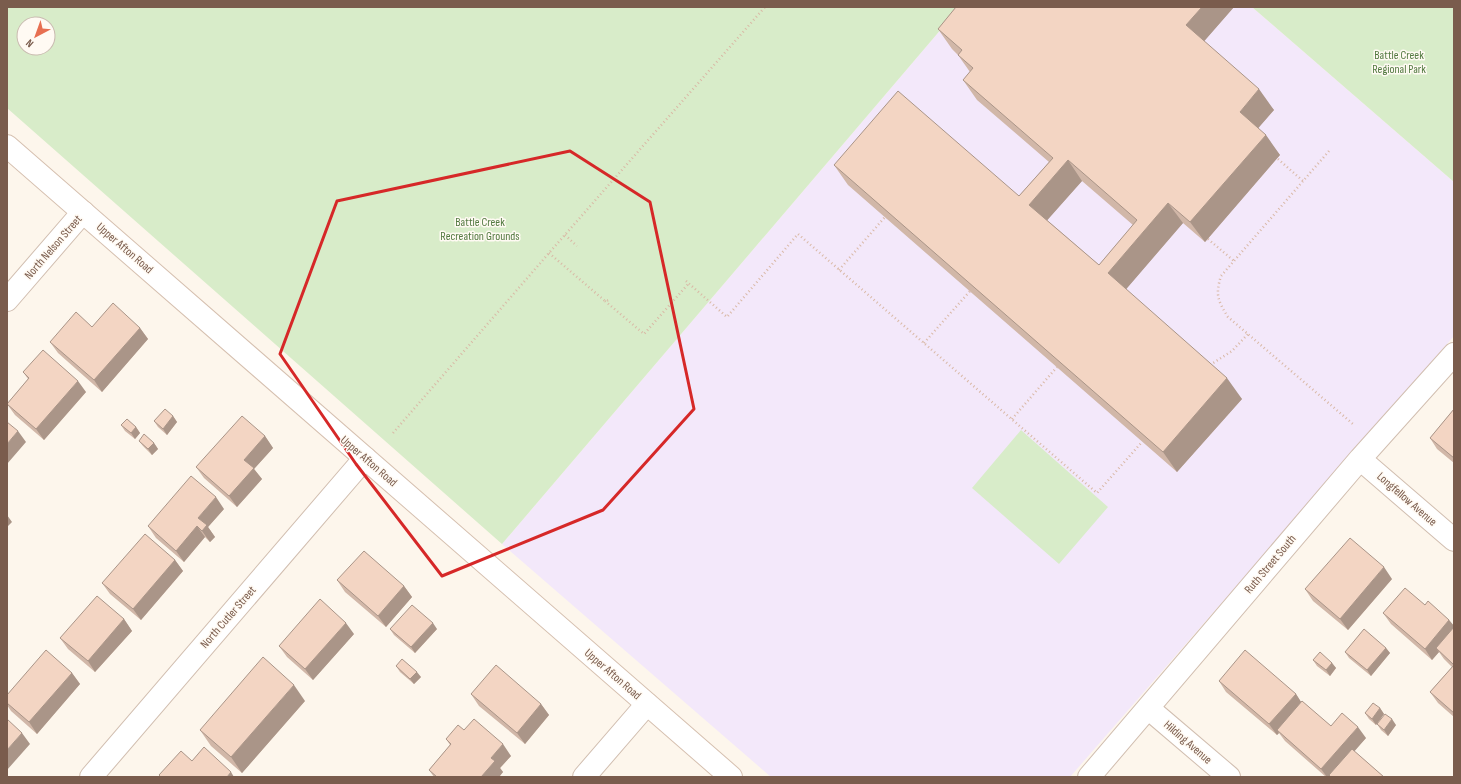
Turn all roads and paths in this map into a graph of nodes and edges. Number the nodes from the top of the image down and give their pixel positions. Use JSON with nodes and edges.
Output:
{"nodes":[{"id":1,"x":765,"y":7,"type":"edge"},
{"id":2,"x":7,"y":146,"type":"edge"},
{"id":3,"x":1329,"y":151,"type":"dead end"},
{"id":4,"x":1278,"y":159,"type":"dead end"},
{"id":5,"x":1303,"y":181,"type":"junction"},
{"id":6,"x":83,"y":212,"type":"junction"},
{"id":7,"x":885,"y":217,"type":"edge"},
{"id":8,"x":565,"y":235,"type":"junction"},
{"id":9,"x":1208,"y":239,"type":"dead end"},
{"id":10,"x":577,"y":246,"type":"dead end"},
{"id":11,"x":549,"y":253,"type":"junction"},
{"id":12,"x":1234,"y":261,"type":"junction"},
{"id":13,"x":839,"y":270,"type":"junction"},
{"id":14,"x":970,"y":291,"type":"edge"},
{"id":15,"x":7,"y":300,"type":"edge"},
{"id":16,"x":610,"y":300,"type":"dead end"},
{"id":17,"x":605,"y":301,"type":"junction"},
{"id":18,"x":1248,"y":334,"type":"junction"},
{"id":19,"x":924,"y":343,"type":"junction"},
{"id":20,"x":1454,"y":354,"type":"edge"},
{"id":21,"x":1057,"y":367,"type":"edge"},
{"id":22,"x":1207,"y":368,"type":"edge"},
{"id":23,"x":1012,"y":419,"type":"junction"},
{"id":24,"x":1353,"y":424,"type":"dead end"},
{"id":25,"x":393,"y":434,"type":"dead end"},
{"id":26,"x":1142,"y":442,"type":"edge"},
{"id":27,"x":365,"y":458,"type":"junction"},
{"id":28,"x":1360,"y":459,"type":"junction"},
{"id":29,"x":1454,"y":540,"type":"edge"},
{"id":30,"x":647,"y":704,"type":"junction"},
{"id":31,"x":1148,"y":708,"type":"junction"},
{"id":32,"x":91,"y":777,"type":"edge"},
{"id":33,"x":584,"y":777,"type":"edge"},
{"id":34,"x":731,"y":777,"type":"edge"},
{"id":35,"x":1089,"y":777,"type":"edge"},
{"id":36,"x":1229,"y":777,"type":"edge"}],
"edges":[{"from":1,"to":8,"type":"path"},
{"from":2,"to":6,"type":"street","name":"Upper Afton Road"},
{"from":3,"to":5,"type":"path"},
{"from":4,"to":5,"type":"path"},
{"from":5,"to":12,"type":"path"},
{"from":6,"to":15,"type":"street","name":"North Nelson Street"},
{"from":6,"to":27,"type":"street","name":"Upper Afton Road"},
{"from":7,"to":13,"type":"path"},
{"from":8,"to":10,"type":"path"},
{"from":8,"to":11,"type":"path"},
{"from":9,"to":12,"type":"path"},
{"from":11,"to":17,"type":"path"},
{"from":11,"to":25,"type":"path"},
{"from":12,"to":18,"type":"path"},
{"from":13,"to":17,"type":"path"},
{"from":13,"to":19,"type":"path"},
{"from":14,"to":19,"type":"path"},
{"from":16,"to":17,"type":"path"},
{"from":18,"to":22,"type":"path"},
{"from":18,"to":24,"type":"path"},
{"from":19,"to":23,"type":"path"},
{"from":20,"to":28,"type":"street","name":"Ruth Street South"},
{"from":21,"to":23,"type":"path"},
{"from":23,"to":26,"type":"path"},
{"from":27,"to":30,"type":"street","name":"Upper Afton Road"},
{"from":27,"to":32,"type":"street","name":"North Cutler Street"},
{"from":28,"to":29,"type":"street","name":"Longfellow Avenue"},
{"from":28,"to":31,"type":"street","name":"Ruth Street South"},
{"from":30,"to":33,"type":"street"},
{"from":30,"to":34,"type":"street","name":"Upper Afton Road"},
{"from":31,"to":35,"type":"street","name":"Ruth Street South"},
{"from":31,"to":36,"type":"street","name":"Hilding Avenue"}]}
